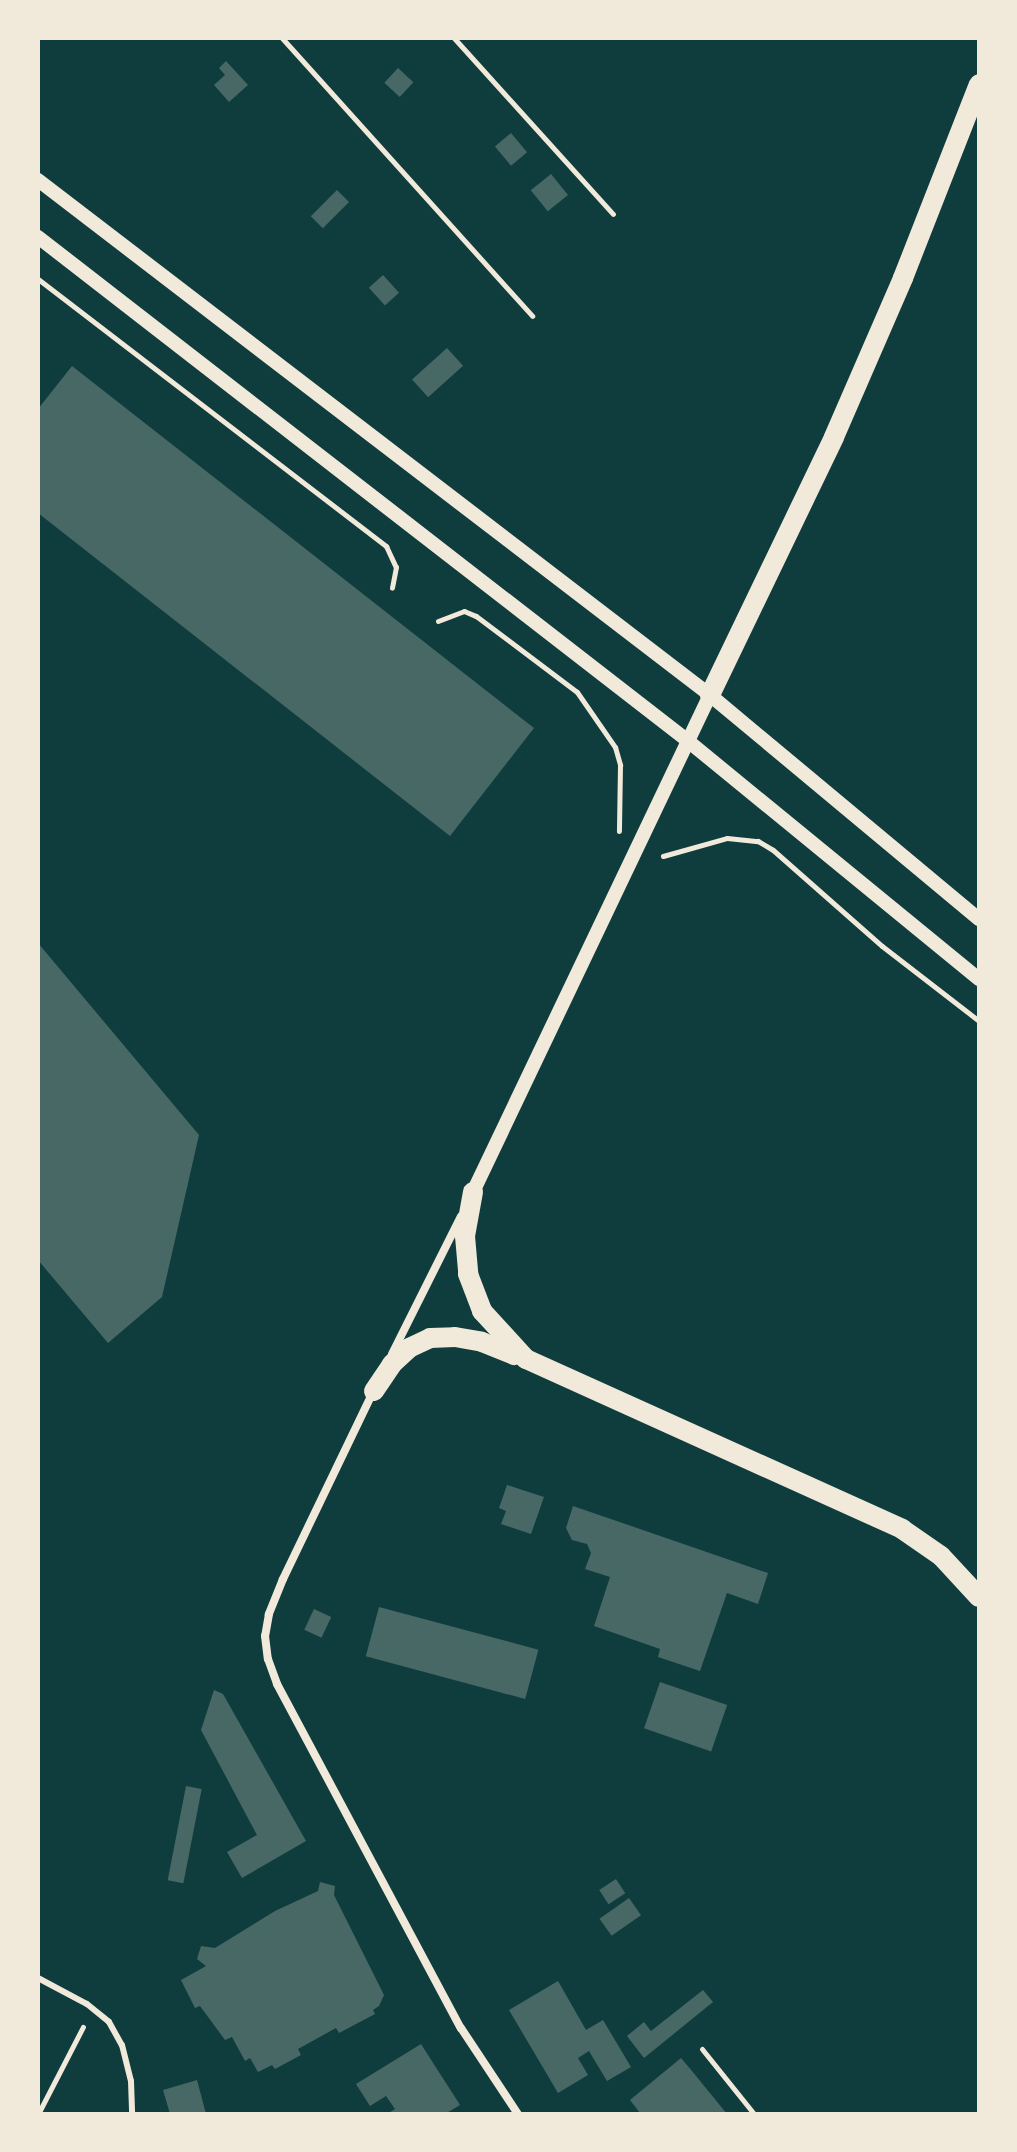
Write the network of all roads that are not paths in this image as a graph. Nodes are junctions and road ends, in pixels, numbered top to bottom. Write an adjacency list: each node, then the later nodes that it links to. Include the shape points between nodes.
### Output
1 (979, 84): 4 (main road, via 834,437)
2 (38, 180): 4 (street)
3 (38, 237): 5 (street)
4 (710, 695): 5 (street); 6 (street)
5 (688, 741): 7 (street); 8 (street)
6 (979, 919)
7 (979, 979)
8 (473, 1192): 9 (main road, via 465,1236 468,1274 482,1311); 10 (street)
9 (526, 1359): 10 (main road, via 482,1342 430,1338 392,1364); 11 (main road, via 874,1514 941,1556)
10 (374, 1391): 14 (street, via 278,1591 265,1636 268,1659 461,2028)
11 (979, 1597)
12 (38, 1978): 13 (lane, via 109,2022 122,2045)
13 (132, 2114)
14 (518, 2114)

